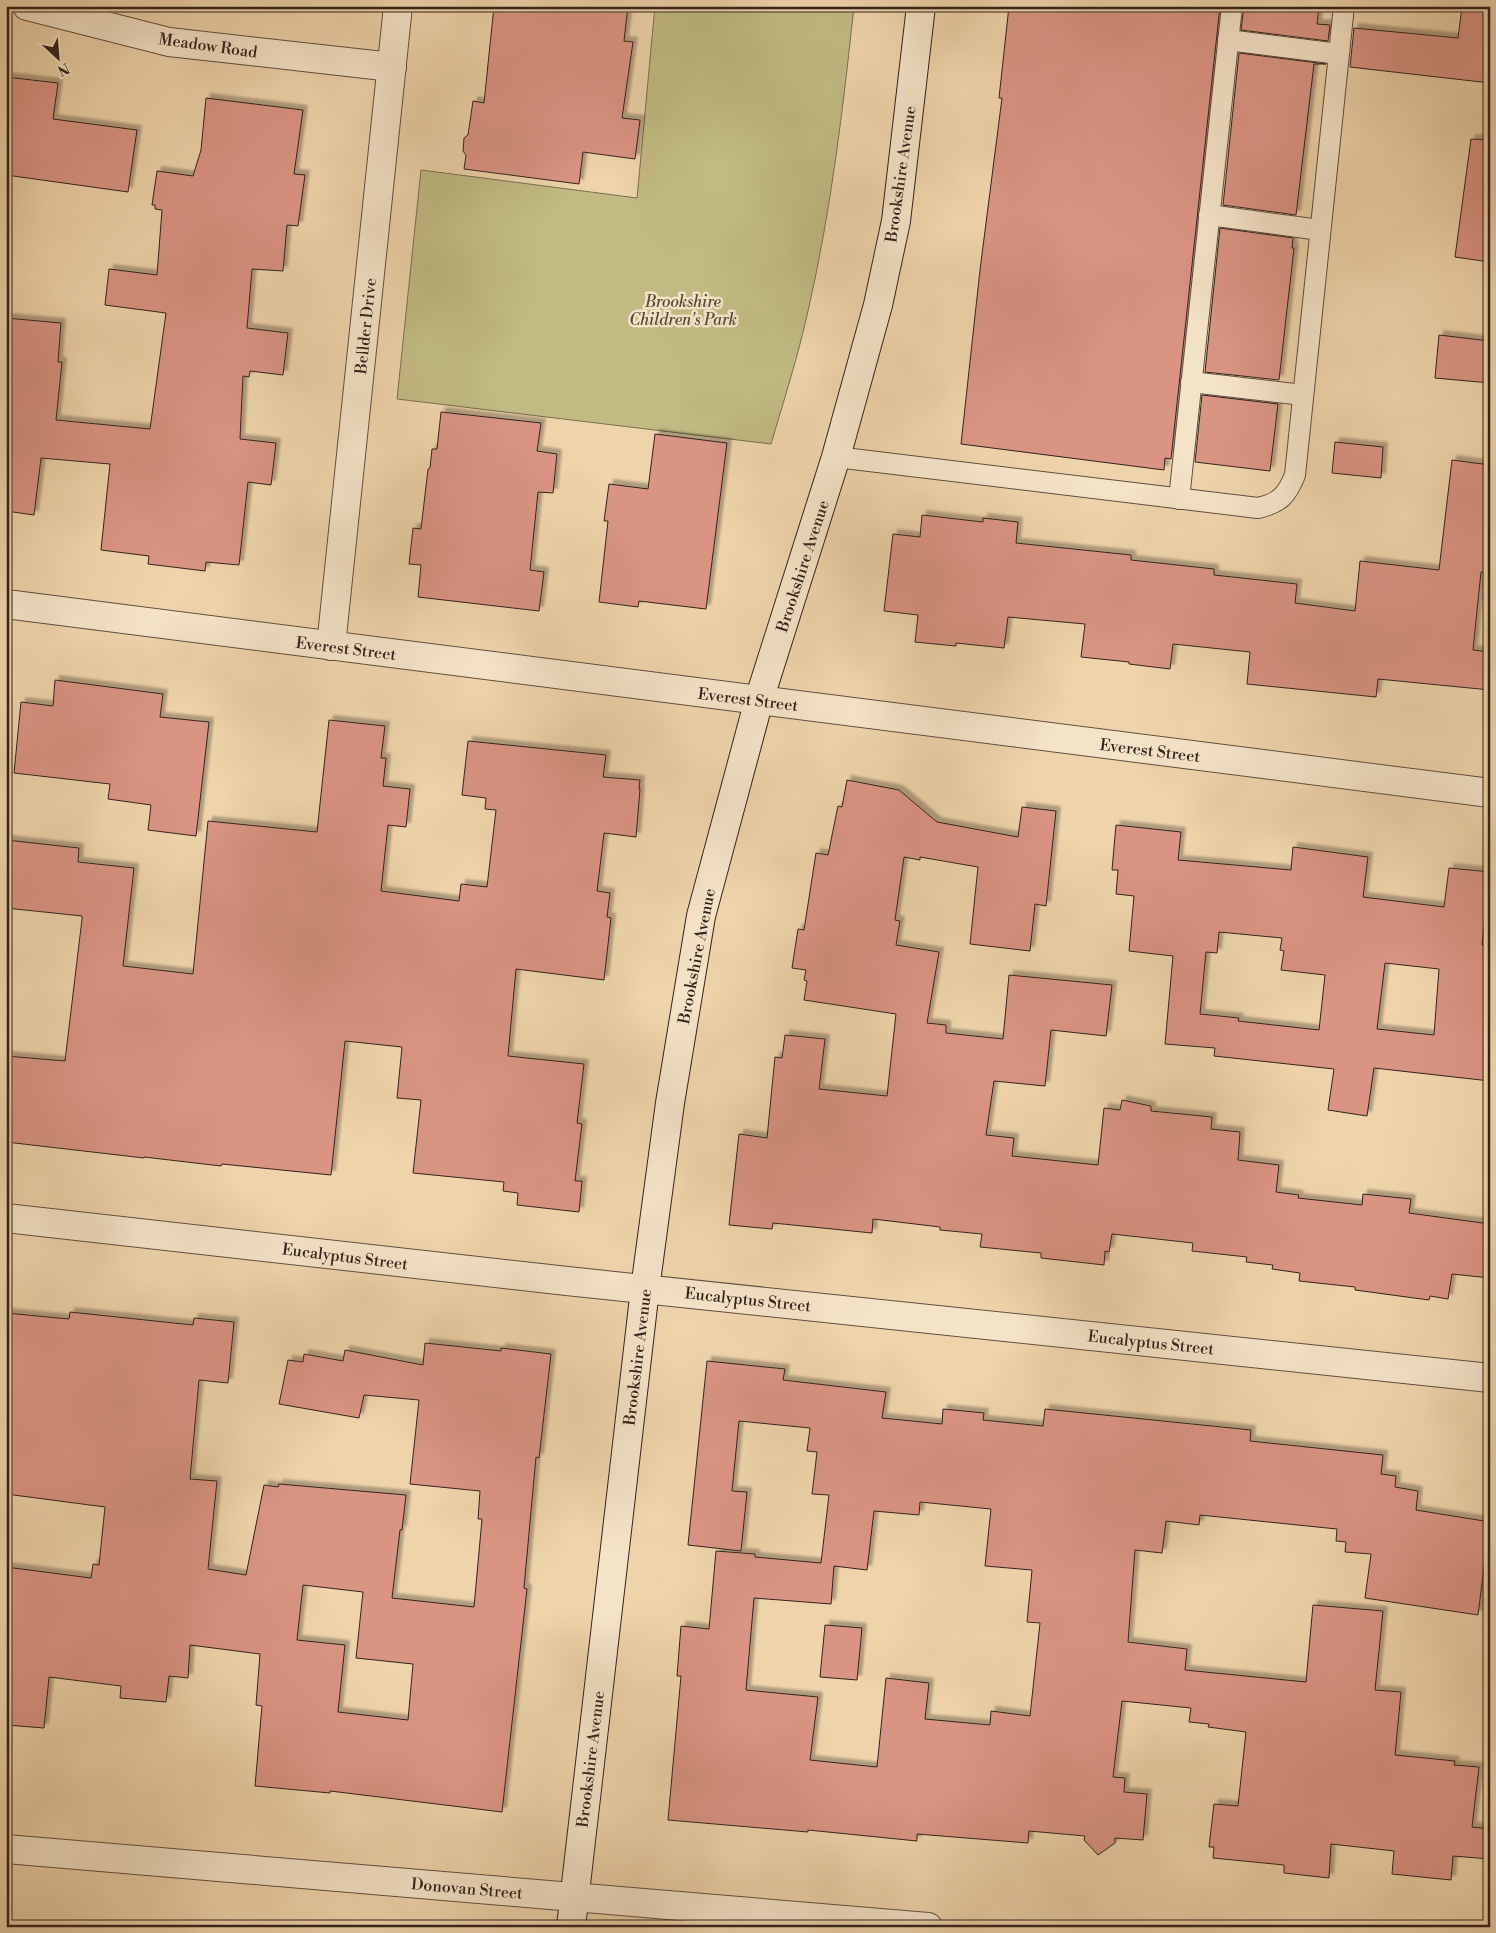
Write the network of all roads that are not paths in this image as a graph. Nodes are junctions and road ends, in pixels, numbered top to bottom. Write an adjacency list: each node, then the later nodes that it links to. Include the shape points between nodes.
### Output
1 (27, 6): 8 (street, Meadow Road, via 169,42)
2 (398, 6): 8 (street, Bellder Drive)
3 (921, 6): 13 (street, Brookshire Avenue, via 896,220 875,314)
4 (1232, 6): 6 (lane)
5 (1344, 6): 7 (lane)
6 (1228, 40): 7 (lane); 9 (lane)
7 (1339, 54): 10 (lane)
8 (392, 67): 16 (street, Bellder Drive)
9 (1209, 215): 10 (lane); 11 (lane)
10 (1320, 230): 12 (lane)
11 (1191, 382): 12 (lane); 14 (lane)
12 (1303, 395): 14 (lane, via 1295,475 1288,492 1278,501 1258,508)
13 (836, 457): 14 (lane); 17 (street, Brookshire Avenue)
14 (1179, 499)
15 (6, 604): 16 (street, Everest Street)
16 (331, 646): 17 (street, Everest Street)
17 (759, 700): 18 (street, Everest Street); 20 (street, Brookshire Avenue, via 701,916)
18 (1490, 793)
19 (6, 1218): 20 (street, Eucalyptus Street)
20 (644, 1289): 21 (street, Eucalyptus Street); 23 (street, Brookshire Avenue)
21 (1490, 1378)
22 (6, 1848): 23 (street, Donovan Street)
23 (574, 1898): 24 (street, Brookshire Avenue); 25 (street, Donovan Street)
24 (571, 1927)
25 (928, 1927)

